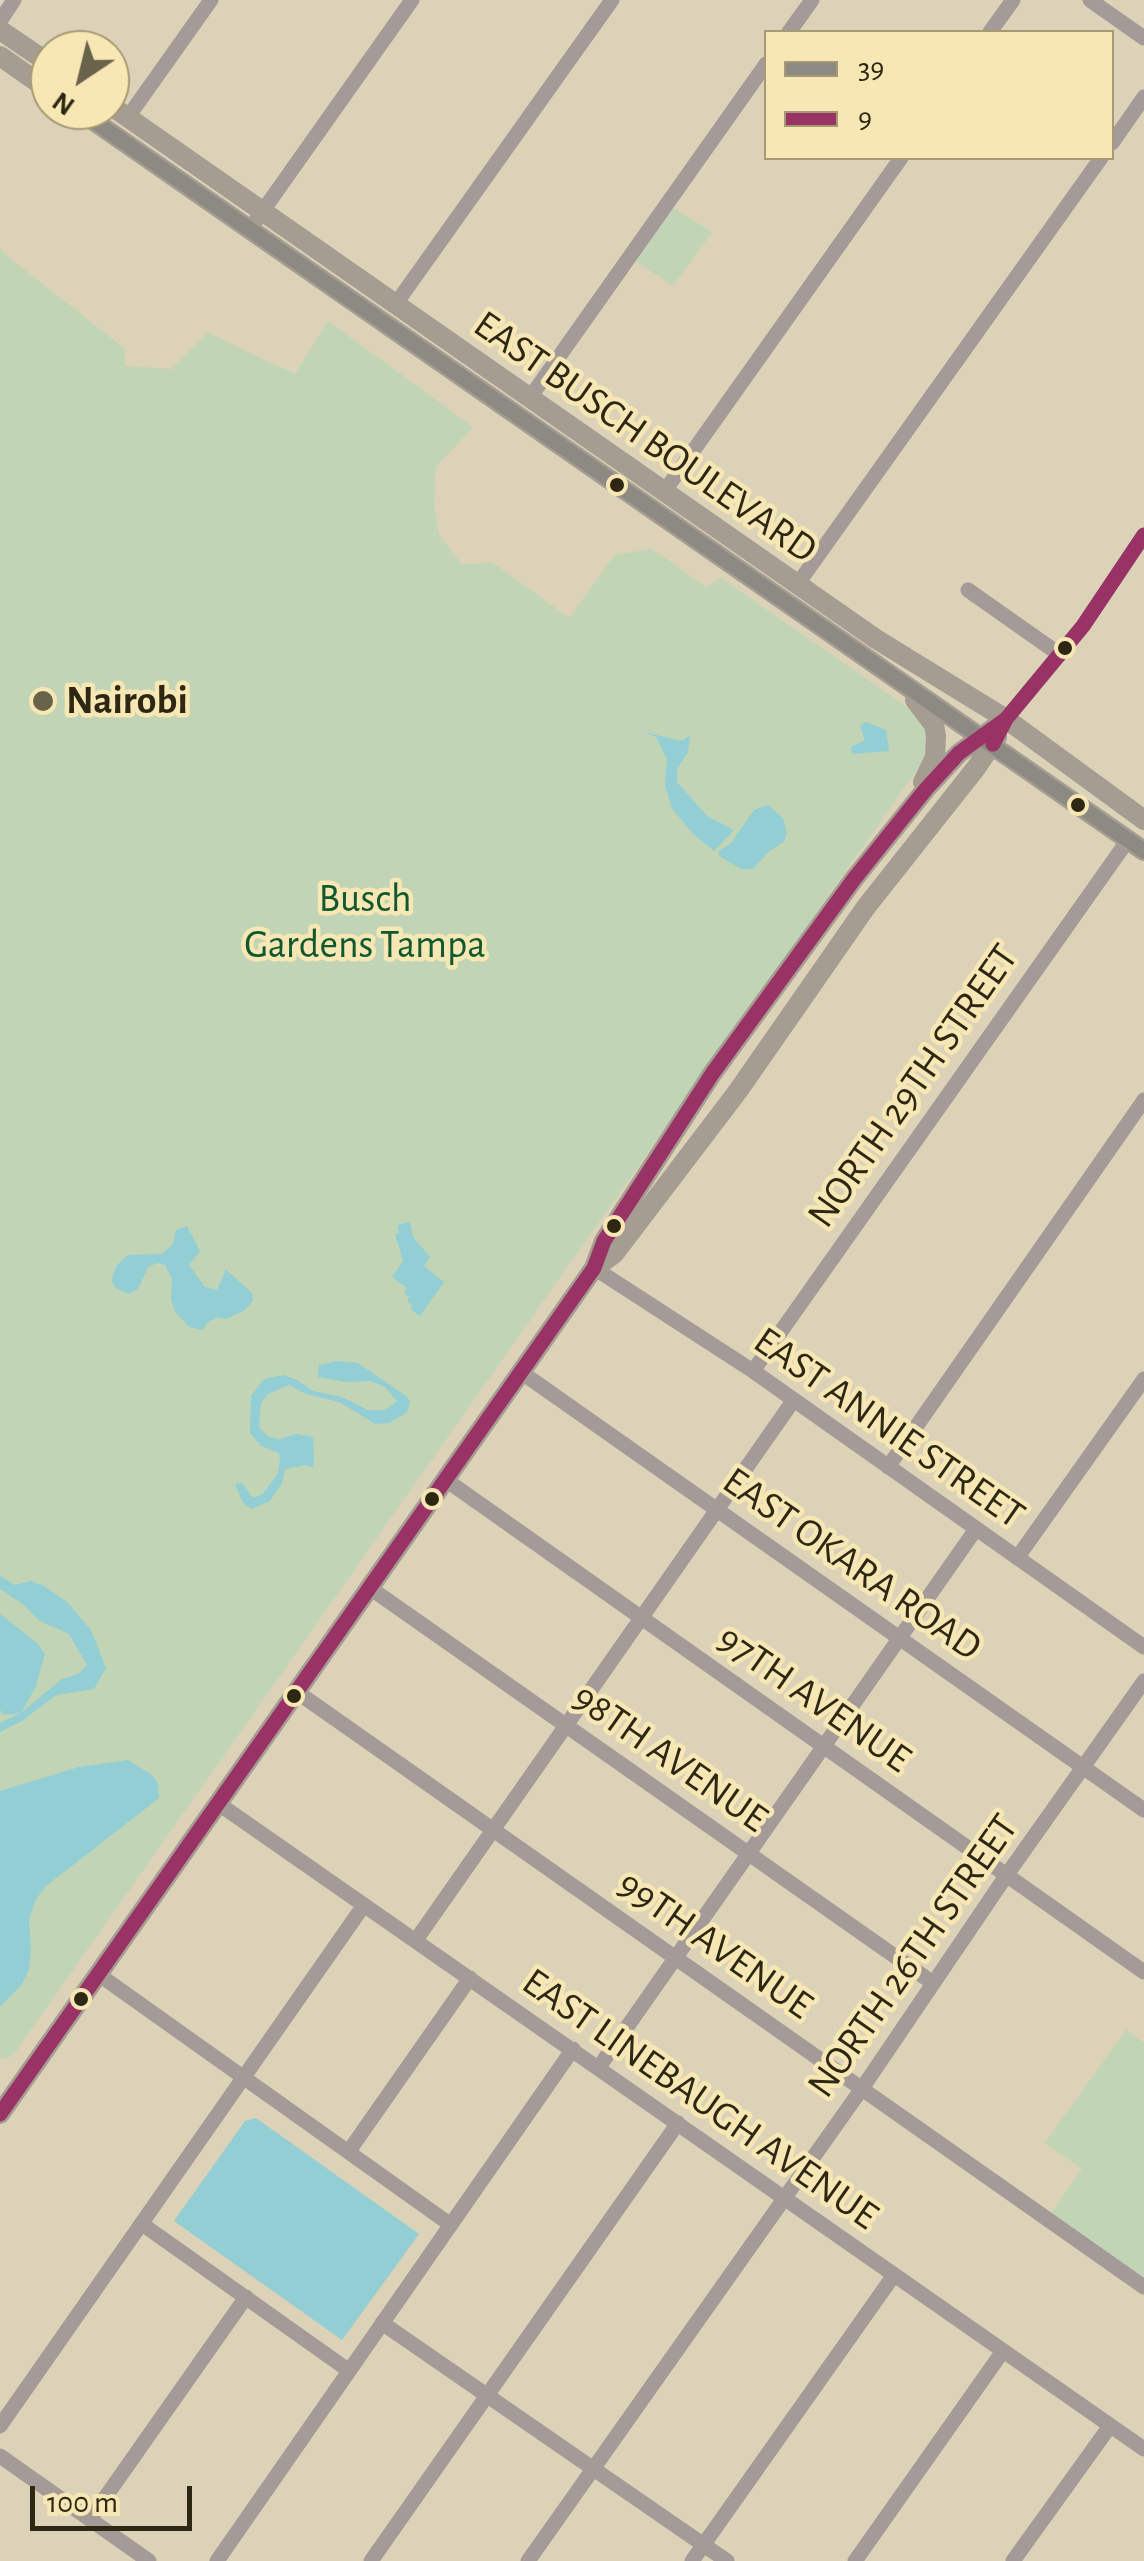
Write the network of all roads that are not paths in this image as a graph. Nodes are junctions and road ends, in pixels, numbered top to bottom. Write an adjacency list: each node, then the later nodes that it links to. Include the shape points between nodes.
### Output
1 (14, 0): 8 (street)
2 (211, 0): 19 (street)
3 (412, 0): 25 (street)
4 (612, 0): 26 (street)
5 (812, 0): 10 (street)
6 (1013, 0): 11 (street)
7 (1090, 0): 12 (street)
8 (0, 21)
9 (0, 30): 13 (main road)
10 (790, 30)
11 (991, 30)
12 (1144, 38)
13 (30, 50)
14 (4, 59): 15 (main road); 17 (main road)
15 (30, 61)
16 (764, 67): 28 (street)
17 (30, 77)
18 (1144, 97): 22 (street)
19 (130, 114)
20 (130, 119): 25 (main road, EAST BUSCH BOULEVARD)
21 (110, 130): 25 (main road, EAST BUSCH BOULEVARD)
22 (1114, 140)
23 (900, 160): 29 (street)
24 (1100, 160): 32 (street)
25 (256, 221): 26 (main road, EAST BUSCH BOULEVARD); 27 (main road, EAST BUSCH BOULEVARD)
26 (395, 306): 28 (main road, EAST BUSCH BOULEVARD)
27 (424, 352): 28 (main road, via 489,388); 30 (main road, EAST BUSCH BOULEVARD)
28 (529, 399): 29 (main road, EAST BUSCH BOULEVARD)
29 (664, 492): 32 (main road, EAST BUSCH BOULEVARD)
30 (686, 534): 32 (main road, via 778,588); 35 (main road, EAST BUSCH BOULEVARD)
31 (1144, 535): 34 (street)
32 (796, 584): 36 (main road, EAST BUSCH BOULEVARD)
33 (968, 590): 34 (street)
34 (1058, 654): 36 (street)
35 (905, 687): 37 (main road, EAST BUSCH BOULEVARD); 38 (main road, via 936,736 935,757)
36 (1006, 719): 37 (main road); 39 (main road, EAST BUSCH BOULEVARD)
37 (986, 742): 38 (main road, via 959,753); 40 (main road, EAST BUSCH BOULEVARD); 42 (main road, via 704,1136 614,1254)
38 (902, 818): 42 (main road, via 712,1074 604,1241)
39 (1144, 820)
40 (1136, 846): 43 (street, NORTH 29TH STREET)
41 (1144, 1100): 47 (street)
42 (594, 1268): 43 (street, EAST ANNIE STREET); 44 (main road)
43 (752, 1371): 46 (street, EAST ANNIE STREET)
44 (521, 1372): 48 (main road); 49 (street, EAST OKARA ROAD)
45 (1144, 1379): 51 (street)
46 (794, 1401): 47 (street, EAST ANNIE STREET); 49 (street)
47 (888, 1468): 50 (street, EAST ANNIE STREET)
48 (446, 1480): 52 (main road); 53 (street, 97TH AVENUE)
49 (717, 1508): 53 (street); 54 (street, EAST OKARA ROAD)
50 (976, 1529): 51 (street, EAST ANNIE STREET); 54 (street)
51 (1017, 1558): 55 (street, EAST ANNIE STREET)
52 (370, 1588): 57 (main road); 58 (street, 98TH AVENUE)
53 (642, 1618): 58 (street); 59 (street, 97TH AVENUE)
54 (900, 1638): 59 (street); 60 (street, EAST OKARA ROAD)
55 (1144, 1646)
56 (1144, 1681): 60 (street, NORTH 26TH STREET)
57 (296, 1692): 61 (main road); 63 (street, 99TH AVENUE)
58 (567, 1725): 63 (street); 64 (street, 98TH AVENUE)
59 (824, 1745): 64 (street); 65 (street, 97TH AVENUE)
60 (1083, 1768): 62 (street, EAST OKARA ROAD); 65 (street, NORTH 26TH STREET)
61 (218, 1804): 66 (street, EAST LINEBAUGH AVENUE); 70 (main road)
62 (1144, 1810)
63 (493, 1830): 67 (street); 68 (street, 99TH AVENUE)
64 (749, 1854): 68 (street); 72 (street, 98TH AVENUE)
65 (1006, 1876): 69 (street, 97TH AVENUE); 72 (street, NORTH 26TH STREET)
66 (364, 1904): 67 (street, EAST LINEBAUGH AVENUE); 75 (street)
67 (416, 1940): 71 (street, EAST LINEBAUGH AVENUE)
68 (676, 1958): 74 (street); 76 (street, 99TH AVENUE)
69 (1144, 1972)
70 (98, 1974): 75 (street); 77 (main road)
71 (470, 1978): 73 (street, EAST LINEBAUGH AVENUE); 79 (street)
72 (933, 1983): 76 (street, NORTH 26TH STREET)
73 (573, 2049): 74 (street, EAST LINEBAUGH AVENUE); 82 (street)
74 (599, 2068): 78 (street, EAST LINEBAUGH AVENUE)
75 (244, 2078): 79 (street); 81 (street)
76 (863, 2087): 80 (street, NORTH 26TH STREET); 84 (street, 99TH AVENUE)
77 (0, 2114)
78 (678, 2123): 80 (street, EAST LINEBAUGH AVENUE); 89 (street)
79 (349, 2151): 82 (street)
80 (784, 2198): 83 (street, EAST LINEBAUGH AVENUE); 94 (street, NORTH 26TH STREET)
81 (142, 2224): 85 (street); 90 (street)
82 (450, 2225): 86 (street)
83 (894, 2275): 87 (street, EAST LINEBAUGH AVENUE); 96 (street)
84 (1144, 2287)
85 (246, 2297): 88 (street); 95 (street)
86 (382, 2322): 88 (street); 89 (street)
87 (1003, 2351): 91 (street, EAST LINEBAUGH AVENUE); 103 (street)
88 (348, 2370): 98 (street)
89 (488, 2394): 94 (street); 99 (street)
90 (0, 2426)
91 (1110, 2426): 92 (street, EAST LINEBAUGH AVENUE); 104 (street)
92 (1144, 2450)
93 (0, 2456): 95 (street)
94 (594, 2468): 96 (street); 100 (street, NORTH 26TH STREET)
95 (90, 2519): 97 (street)
96 (704, 2544): 101 (street); 102 (street)
97 (149, 2561)
98 (217, 2561)
99 (371, 2561)
100 (528, 2561)
101 (692, 2561)
102 (727, 2561)
103 (855, 2561)
104 (1014, 2561)

